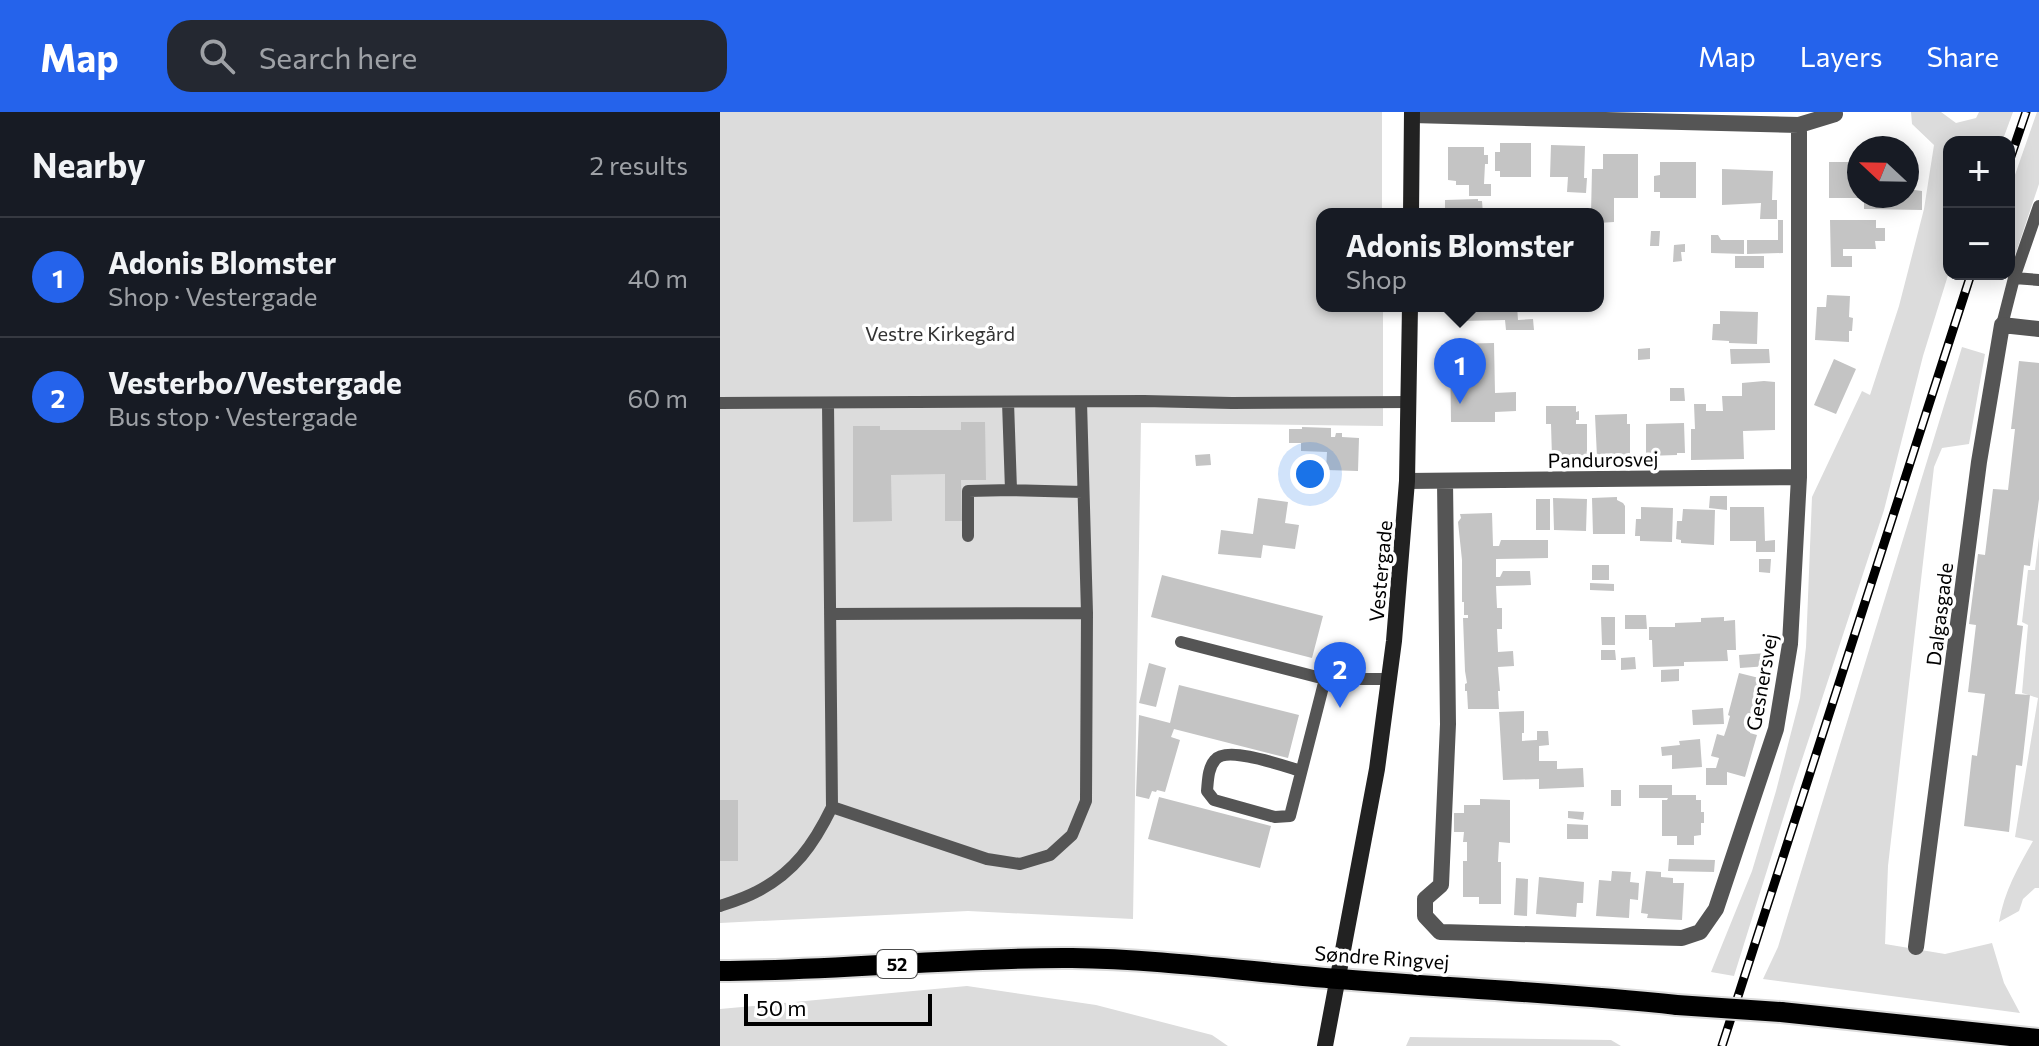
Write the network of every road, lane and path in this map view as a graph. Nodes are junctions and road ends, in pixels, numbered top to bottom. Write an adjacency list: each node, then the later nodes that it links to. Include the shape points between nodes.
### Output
1 (1412, 114): 3 (street); 5 (street)
2 (1835, 114): 3 (street)
3 (1799, 125): 18 (street, Gesnersvej)
4 (2039, 206): 6 (lane)
5 (1411, 208)
6 (2015, 275)
7 (2015, 278): 9 (lane)
8 (2013, 280): 11 (lane)
9 (2039, 280)
10 (1410, 312): 15 (street, Vestergade)
11 (2002, 325): 12 (street); 32 (street, Dalgasgade)
12 (2039, 329)
13 (1008, 402): 14 (lane); 17 (lane); 21 (lane)
14 (1081, 402): 15 (lane); 22 (lane)
15 (1409, 402): 19 (street, Vestergade)
16 (720, 403): 17 (lane)
17 (828, 403): 25 (lane)
18 (1799, 477): 20 (street, Pandurosvej); 20 (street, Gesnersvej, via 1790,644 1776,729 1716,909 1700,932 1682,938 1440,932 1425,916 1425,899 1441,885 1448,724)
19 (1407, 481): 20 (street, Pandurosvej); 28 (street, Vestergade)
20 (1445, 481)
21 (1011, 490): 22 (lane); 23 (lane, via 968,491)
22 (1083, 492): 24 (lane)
23 (968, 536)
24 (1087, 613): 25 (lane); 30 (lane, via 1086,801 1072,835 1050,855 1020,864 987,859)
25 (830, 614): 30 (lane)
26 (1181, 642): 27 (lane)
27 (1325, 679): 28 (lane); 29 (lane)
28 (1389, 679): 34 (street, Vestergade)
29 (1301, 771): 29 (lane, via 1290,816 1275,817 1214,800 1207,791 1209,772 1220,755 1234,753)
30 (832, 807): 31 (lane, via 795,865 757,892)
31 (720, 906)
32 (1916, 947)
33 (720, 971): 34 (main road, Søndre Ringvej / 52, via 1074,958)
34 (1339, 979): 35 (main road, Søndre Ringvej / 52, bridge, via 1781,1012); 36 (street, Vestergade)
35 (2039, 1039)
36 (1325, 1046)

